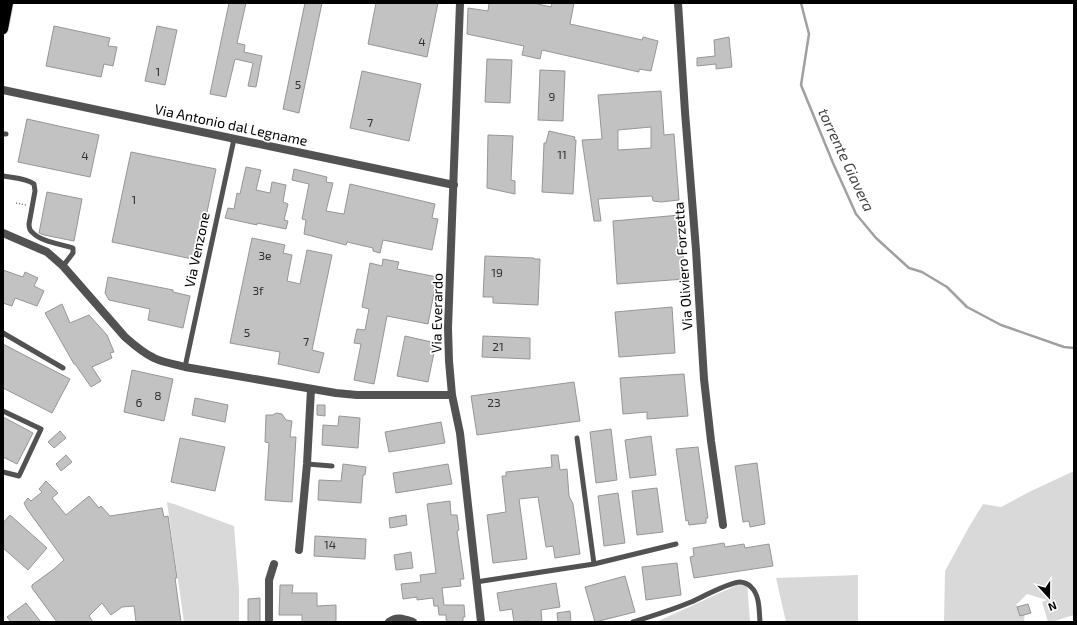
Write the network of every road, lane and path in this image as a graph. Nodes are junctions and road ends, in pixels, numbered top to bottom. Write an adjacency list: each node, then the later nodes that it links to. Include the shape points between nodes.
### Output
1 (8, 3): 4 (main road)
2 (460, 3): 8 (street, Via Everardo)
3 (678, 3): 21 (street, Via Oliviero Forzetta, via 704,379)
4 (3, 29)
5 (3, 90): 6 (street, Via Antonio dal Legname)
6 (234, 139): 8 (street, Via Antonio dal Legname); 12 (lane, Via Venzone)
7 (3, 176): 10 (lane, via 34,184 35,191 28,224 33,233 42,239 74,248)
8 (454, 185): 15 (street, Via Everardo, via 448,328)
9 (3, 233): 10 (street, via 42,249)
10 (63, 266): 12 (street, via 125,337 154,358)
11 (3, 333): 13 (lane)
12 (186, 367): 14 (street)
13 (63, 368)
14 (311, 389): 15 (street, via 357,395); 18 (street)
15 (452, 394): 26 (street, Via Everardo, via 460,433)
16 (3, 412): 20 (lane, via 41,429 19,476)
17 (577, 438): 25 (lane)
18 (306, 464): 19 (lane); 23 (street)
19 (332, 466)
20 (3, 472)
21 (724, 525)
22 (676, 544): 25 (lane)
23 (299, 550)
24 (274, 564): 27 (street, via 269,580)
25 (594, 564): 26 (lane)
26 (476, 582): 30 (street, Via Everardo)
27 (269, 622)
28 (389, 622): 29 (street, via 403,619)
29 (413, 622)
30 (481, 622)
31 (633, 622): 32 (lane, via 740,582 746,583 755,592)
32 (760, 622)

